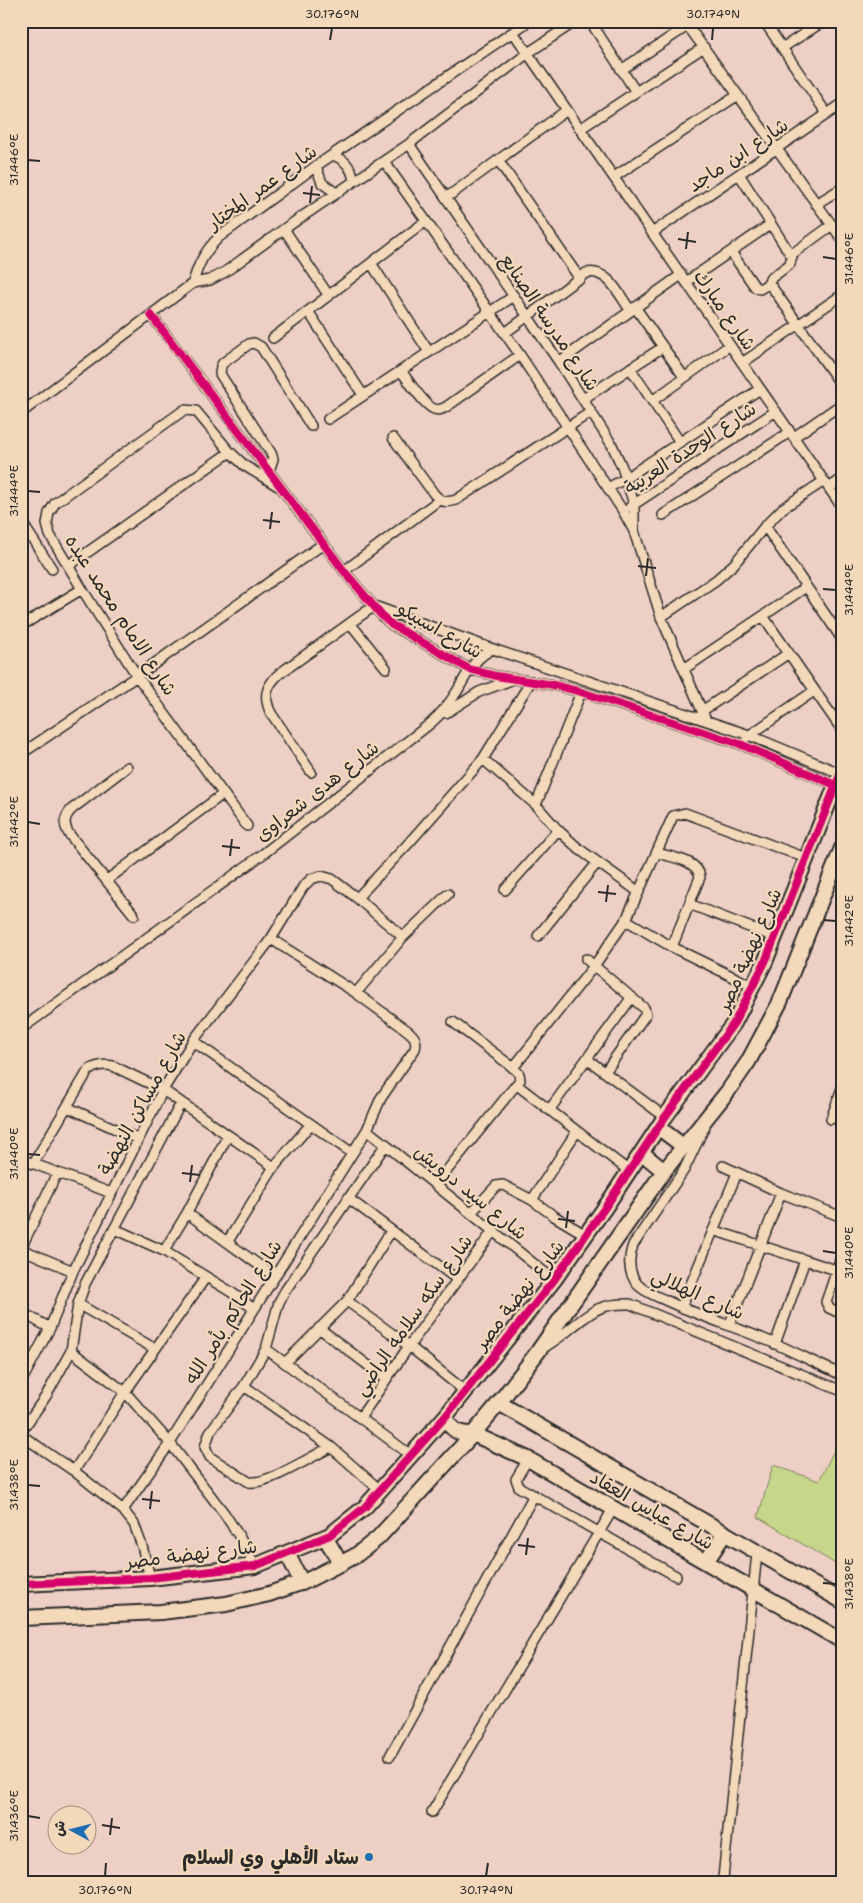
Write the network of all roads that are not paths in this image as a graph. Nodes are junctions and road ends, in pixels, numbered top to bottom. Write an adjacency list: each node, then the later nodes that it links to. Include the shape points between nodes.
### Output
1 (529, 21): 7 (street, شارع عمر المختار)
2 (576, 21): 10 (street)
3 (590, 21): 11 (street)
4 (764, 21): 9 (street)
5 (824, 21): 9 (street)
6 (691, 23): 8 (street); 11 (street)
7 (513, 32): 10 (street, شارع مبارك); 20 (street, شارع عمر المختار)
8 (704, 47): 12 (street); 13 (street)
9 (782, 48): 16 (street)
10 (528, 53): 15 (street, شارع مبارك); 18 (street)
11 (621, 70): 12 (street)
12 (636, 92): 17 (street)
13 (738, 95): 19 (street); 25 (street)
14 (842, 104): 16 (street, شارع ابن ماجد)
15 (567, 110): 17 (street, شارع مبارك); 21 (street)
16 (827, 114): 19 (street, شارع ابن ماجد)
17 (580, 128): 25 (street, شارع مبارك)
18 (409, 144): 22 (street); 29 (street, شارع مدرسة الصنايع)
19 (777, 149): 24 (street, شارع ابن ماجد); 30 (street)
20 (333, 155): 23 (street, شارع عمر المختار); 26 (street, via 348,165)
21 (498, 160): 29 (street); 40 (street)
22 (384, 161): 26 (street); 31 (street, شارع مدرسة الصنايع)
23 (316, 166): 28 (street, via 322,183); 42 (street, شارع عمر المختار, via 219,237 198,265)
24 (739, 174): 32 (street); 35 (street, شارع ابن ماجد)
25 (614, 177): 35 (street, شارع مبارك)
26 (354, 181): 28 (street)
27 (842, 188): 30 (street)
28 (336, 193): 34 (street)
29 (446, 198): 46 (street, شارع مدرسة الصنايع)
30 (816, 204): 33 (street)
31 (426, 221): 39 (street); 49 (street, شارع مدرسة الصنايع)
32 (771, 224): 37 (street); 38 (street)
33 (832, 225): 36 (street); 38 (street)
34 (284, 229): 42 (street, via 226,272); 45 (street)
35 (652, 233): 41 (street, شارع مبارك)
36 (842, 239)
37 (731, 252): 41 (street); 43 (street, via 755,287 760,289)
38 (792, 257): 43 (street, via 790,264)
39 (371, 263): 45 (street); 57 (street)
40 (580, 278): 47 (street, via 586,273 601,273); 51 (street)
41 (684, 278): 47 (street); 55 (street, شارع مبارك)
42 (194, 283): 50 (street)
43 (768, 283): 52 (street)
44 (842, 295): 52 (street)
45 (329, 296): 48 (street)
46 (514, 296): 49 (street); 51 (street, شارع مدرسة الصنايع)
47 (633, 309): 56 (street); 59 (street)
48 (308, 311): 54 (street); 66 (street)
49 (490, 312): 53 (street, شارع مدرسة الصنايع); 57 (street)
50 (151, 315): 72 (street); 80 (street, شارع اسبيكو)
51 (527, 316): 53 (street); 59 (street, شارع مدرسة الصنايع)
52 (798, 325): 60 (street); 64 (street)
53 (505, 333): 58 (street, شارع مدرسة الصنايع)
54 (274, 338)
55 (730, 345): 60 (street, شارع مبارك); 63 (street)
56 (663, 347): 61 (street); 63 (street)
57 (429, 352): 62 (street)
58 (520, 355): 62 (street, via 439,410 427,403); 75 (street, شارع مدرسة الصنايع)
59 (559, 362): 67 (street, شارع مدرسة الصنايع)
60 (742, 363): 65 (street, شارع مبارك)
61 (630, 368): 67 (street); 68 (street)
62 (401, 370): 66 (street)
63 (684, 378): 68 (street)
64 (841, 382)
65 (760, 389): 70 (street, شارع مبارك); 78 (street, شارع الوحدة العربية)
66 (364, 396): 73 (street)
67 (583, 399): 71 (street, شارع مدرسة الصنايع)
68 (652, 400): 78 (street)
69 (842, 403): 76 (street)
70 (776, 411): 76 (street, شارع مبارك); 87 (street, شارع الوحدة العربية)
71 (591, 412): 75 (street); 81 (street, شارع مدرسة الصنايع, via 612,444)
72 (21, 413)
73 (328, 419)
74 (311, 426): 80 (street, via 258,345 249,344 223,363 220,374 271,452)
75 (568, 427): 85 (street, شارع مدرسة الصنايع); 86 (street, via 456,500)
76 (792, 434): 83 (street, شارع مبارك); 90 (street)
77 (394, 438): 86 (street)
78 (680, 442): 81 (street, شارع الوحدة العربية)
79 (230, 452): 84 (street, شارع الامام محمد عبده, via 245,466); 95 (street); 95 (street, شارع الامام محمد عبده, via 196,411 184,410 54,503 47,524)
80 (269, 471): 84 (street, شارع اسبيكو)
81 (626, 478): 85 (street, شارع الوحدة العربية); 87 (street, شارع مدرسة الصنايع)
82 (842, 480): 83 (street)
83 (827, 485): 88 (street, شارع مبارك); 92 (street, via 783,508)
84 (280, 486): 94 (street, شارع اسبيكو)
85 (608, 488): 89 (street, شارع مدرسة الصنايع)
86 (440, 500): 97 (street)
87 (634, 504): 89 (street, شارع الوحدة العربية); 93 (street, شارع مدرسة الصنايع)
88 (842, 507)
89 (623, 511): 93 (street, شارع مدرسة الصنايع)
90 (663, 515)
91 (21, 521): 96 (street)
92 (765, 526): 98 (street); 102 (street, via 734,564)
93 (634, 531): 102 (street, شارع مدرسة الصنايع)
94 (324, 544): 97 (street, شارع اسبيكو); 111 (street)
95 (68, 566): 99 (street, شارع الامام محمد عبده)
96 (52, 569)
97 (344, 572): 100 (street, شارع اسبيكو)
98 (806, 587): 101 (street); 105 (street)
99 (82, 589): 104 (street); 111 (street, شارع الامام محمد عبده)
100 (374, 606): 103 (street); 106 (street, شارع اسبيكو); 109 (street, شارع اسبيكو, via 398,628)
101 (763, 616): 107 (street); 110 (street)
102 (661, 617): 110 (street, شارع مدرسة الصنايع)
103 (350, 623): 108 (street); 124 (street, via 270,681 266,692 271,714)
104 (21, 626)
105 (842, 638)
106 (493, 649): 109 (street, شارع هدى شعراوى, via 480,656); 116 (street, شارع اسبيكو)
107 (788, 653): 115 (street); 116 (street)
108 (386, 668)
109 (469, 669): 112 (street, شارع اسبيكو); 117 (street, شارع هدى شعراوى, via 447,707)
110 (684, 669): 116 (street, شارع مدرسة الصنايع)
111 (137, 676): 121 (street); 126 (street, شارع الامام محمد عبده)
112 (516, 679): 113 (street, شارع اسبيكو); 117 (street, via 479,692)
113 (531, 681): 114 (street, شارع اسبيكو); 122 (street)
114 (581, 692): 120 (street, شارع اسبيكو); 127 (street)
115 (814, 692): 118 (street); 119 (street)
116 (704, 715): 119 (street, شارع اسبيكو)
117 (431, 723): 153 (street, شارع هدى شعراوى, via 263,854)
118 (842, 730)
119 (749, 735): 120 (street); 125 (street, شارع اسبيكو)
120 (740, 744): 125 (street, شارع اسبيكو)
121 (21, 754)
122 (483, 759): 127 (street); 138 (street)
123 (127, 767): 134 (street, via 72,809 65,820 69,834)
124 (311, 772)
125 (840, 778): 132 (street, شارع نهضة مصر)
126 (223, 794): 128 (street, شارع الامام محمد عبده); 134 (street)
127 (536, 805): 129 (street)
128 (247, 826)
129 (558, 830): 133 (street); 135 (street)
130 (842, 848): 164 (street, via 780,1002 748,1062)
131 (657, 853): 132 (street, via 671,819 685,813); 136 (street); 139 (street, via 688,863 699,871 700,877)
132 (806, 858): 143 (street, شارع نهضة مصر)
133 (597, 863): 136 (street); 142 (street)
134 (106, 880): 140 (street)
135 (505, 890)
136 (639, 892): 141 (street)
137 (448, 894): 144 (street)
138 (357, 898): 144 (street); 145 (street, شارع مساكن النهضة, via 332,880 321,876 311,879)
139 (689, 904): 143 (street); 146 (street)
140 (134, 915)
141 (626, 920): 146 (street); 148 (street)
142 (538, 936)
143 (775, 936): 149 (street, شارع نهضة مصر)
144 (403, 937): 150 (street)
145 (271, 939): 150 (street, شارع الحاكم بأمر الله); 154 (street, شارع مساكن النهضة)
146 (672, 947): 149 (street)
147 (586, 959): 148 (street)
148 (594, 966): 151 (street); 156 (street)
149 (754, 987): 166 (street, شارع نهضة مصر, via 734,1023)
150 (356, 993): 168 (street, شارع الحاكم بأمر الله, via 415,1036 416,1042 411,1055 381,1098)
151 (632, 997): 155 (street); 157 (street, via 644,1008 645,1018)
152 (453, 1022): 156 (street)
153 (21, 1029)
154 (193, 1041): 160 (street, شارع مساكن النهضة); 167 (street)
155 (587, 1059): 157 (street); 163 (street)
156 (513, 1068): 158 (street, via 519,1074)
157 (605, 1072): 166 (street)
158 (517, 1085): 163 (street); 184 (street)
159 (842, 1088): 165 (street)
160 (163, 1090): 161 (street); 162 (street, via 113,1066 100,1065 88,1071); 171 (street, شارع مساكن النهضة)
161 (181, 1103): 170 (street); 192 (street, شارع مساكن النهضة)
162 (67, 1106): 171 (street); 177 (street)
163 (550, 1109): 169 (street)
164 (710, 1113): 173 (street); 211 (street, شارع الهلالي, via 684,1170 633,1245 630,1256 631,1272 640,1286)
165 (831, 1119)
166 (661, 1122): 173 (street); 175 (street, شارع نهضة مصر)
167 (311, 1124): 174 (street); 179 (street)
168 (366, 1130): 172 (street, شارع سيد درويش); 174 (street, شارع الحاكم بأمر الله)
169 (577, 1131): 180 (street); 188 (street)
170 (227, 1136): 179 (street); 189 (street)
171 (138, 1139): 185 (street, شارع مساكن النهضة)
172 (386, 1144): 184 (street, شارع سيد درويش); 187 (street)
173 (683, 1146): 181 (street)
174 (352, 1153): 206 (street, شارع الحاكم بأمر الله)
175 (642, 1153): 180 (street, شارع نهضة مصر); 181 (street)
176 (21, 1159): 177 (street)
177 (33, 1164): 182 (street)
178 (723, 1166): 183 (street)
179 (274, 1167): 197 (street)
180 (629, 1171): 196 (street, شارع نهضة مصر)
181 (664, 1171): 223 (street)
182 (58, 1173): 185 (street); 199 (street)
183 (737, 1174): 186 (street); 193 (street)
184 (436, 1184): 190 (street, شارع سيد درويش)
185 (111, 1193): 204 (street, شارع مساكن النهضة)
186 (781, 1193): 191 (street); 198 (street)
187 (348, 1198): 194 (street); 221 (street, via 282,1296)
188 (532, 1200): 190 (street, via 507,1186 497,1185); 196 (street)
189 (187, 1213): 197 (street); 200 (street)
190 (472, 1213): 195 (street, شارع سيد درويش)
191 (842, 1216)
192 (115, 1228): 200 (street); 210 (street, شارع مساكن النهضة)
193 (713, 1230): 198 (street); 211 (street)
194 (391, 1231): 207 (street); 209 (street)
195 (493, 1231): 207 (street, شارع سكه سلامه الراضي); 208 (street, شارع سيد درويش)
196 (586, 1234): 208 (street, شارع نهضة مصر)
197 (228, 1242): 206 (street)
198 (760, 1246): 202 (street); 215 (street)
199 (21, 1248): 204 (street)
200 (164, 1251): 205 (street)
201 (842, 1255): 203 (street)
202 (805, 1260): 203 (street); 218 (street)
203 (836, 1270): 214 (street, via 826,1302 828,1308)
204 (73, 1271): 216 (street, شارع مساكن النهضة)
205 (206, 1276): 212 (street); 220 (street)
206 (274, 1276): 212 (street, شارع الحاكم بأمر الله)
207 (458, 1280): 219 (street, شارع سكه سلامه الراضي)
208 (554, 1280): 231 (street, شارع نهضة مصر)
209 (347, 1301): 217 (street); 219 (street)
210 (78, 1304): 220 (street); 222 (street, شارع مساكن النهضة)
211 (681, 1308): 215 (street, شارع الهلالي)
212 (254, 1309): 237 (street, شارع الحاكم بأمر الله)
213 (21, 1312): 216 (street)
214 (842, 1314)
215 (729, 1326): 218 (street, شارع الهلالي)
216 (50, 1328): 227 (street, شارع مساكن النهضة)
217 (318, 1328): 224 (street); 226 (street)
218 (775, 1344): 225 (street, شارع الهلالي)
219 (409, 1346): 226 (street, شارع سكه سلامه الراضي); 231 (street)
220 (156, 1348): 230 (street)
221 (266, 1349): 224 (street); 228 (street)
222 (71, 1351): 230 (street); 235 (street, شارع مساكن النهضة)
223 (537, 1353): 229 (street, شارع الهلالي, via 592,1311 617,1303 630,1304); 232 (street)
224 (285, 1363): 234 (street)
225 (842, 1376)
226 (386, 1379): 234 (street, شارع سكه سلامه الراضي)
227 (21, 1382)
228 (244, 1386): 238 (street); 238 (street, via 210,1432 206,1448 210,1456 255,1483)
229 (842, 1391)
230 (125, 1392): 237 (street); 241 (street)
231 (466, 1392): 233 (street, شارع نهضة مصر)
232 (498, 1403): 236 (street); 247 (street, شارع عباس العقاد)
233 (445, 1417): 236 (street, شارع عباس العقاد, via 455,1431); 239 (street, شارع نهضة مصر)
234 (360, 1418): 239 (street)
235 (21, 1434): 241 (street)
236 (473, 1434): 240 (street, شارع عباس العقاد); 252 (street, via 378,1538)
237 (170, 1443): 245 (street, شارع الحاكم بأمر الله); 253 (street, via 224,1512)
238 (331, 1447): 242 (street)
239 (412, 1456): 242 (street, شارع نهضة مصر)
240 (528, 1459): 243 (street, via 516,1480 520,1487); 244 (street, شارع عباس العقاد)
241 (74, 1470): 245 (street)
242 (381, 1491): 248 (street, شارع نهضة مصر, via 348,1522)
243 (534, 1495): 246 (street); 262 (street)
244 (614, 1509): 246 (street); 251 (street, شارع عباس العقاد)
245 (122, 1510): 255 (street, via 134,1524)
246 (599, 1532): 254 (street); 263 (street)
247 (725, 1533): 250 (street, شارع عباس العقاد); 251 (street)
248 (325, 1537): 249 (street, شارع نهضة مصر); 252 (street)
249 (287, 1553): 253 (street, شارع نهضة مصر); 256 (street)
250 (757, 1553): 258 (street); 259 (street, شارع عباس العقاد)
251 (706, 1562): 258 (street, شارع عباس العقاد)
252 (341, 1564): 256 (street)
253 (255, 1566): 255 (street, شارع نهضة مصر)
254 (676, 1576)
255 (150, 1578): 257 (street, شارع نهضة مصر)
256 (302, 1583): 260 (street, via 269,1594 196,1609)
257 (21, 1584)
258 (753, 1589): 261 (street, شارع عباس العقاد); 264 (street)
259 (842, 1601)
260 (21, 1618)
261 (842, 1641)
262 (390, 1756)
263 (432, 1812)
264 (723, 1878)

